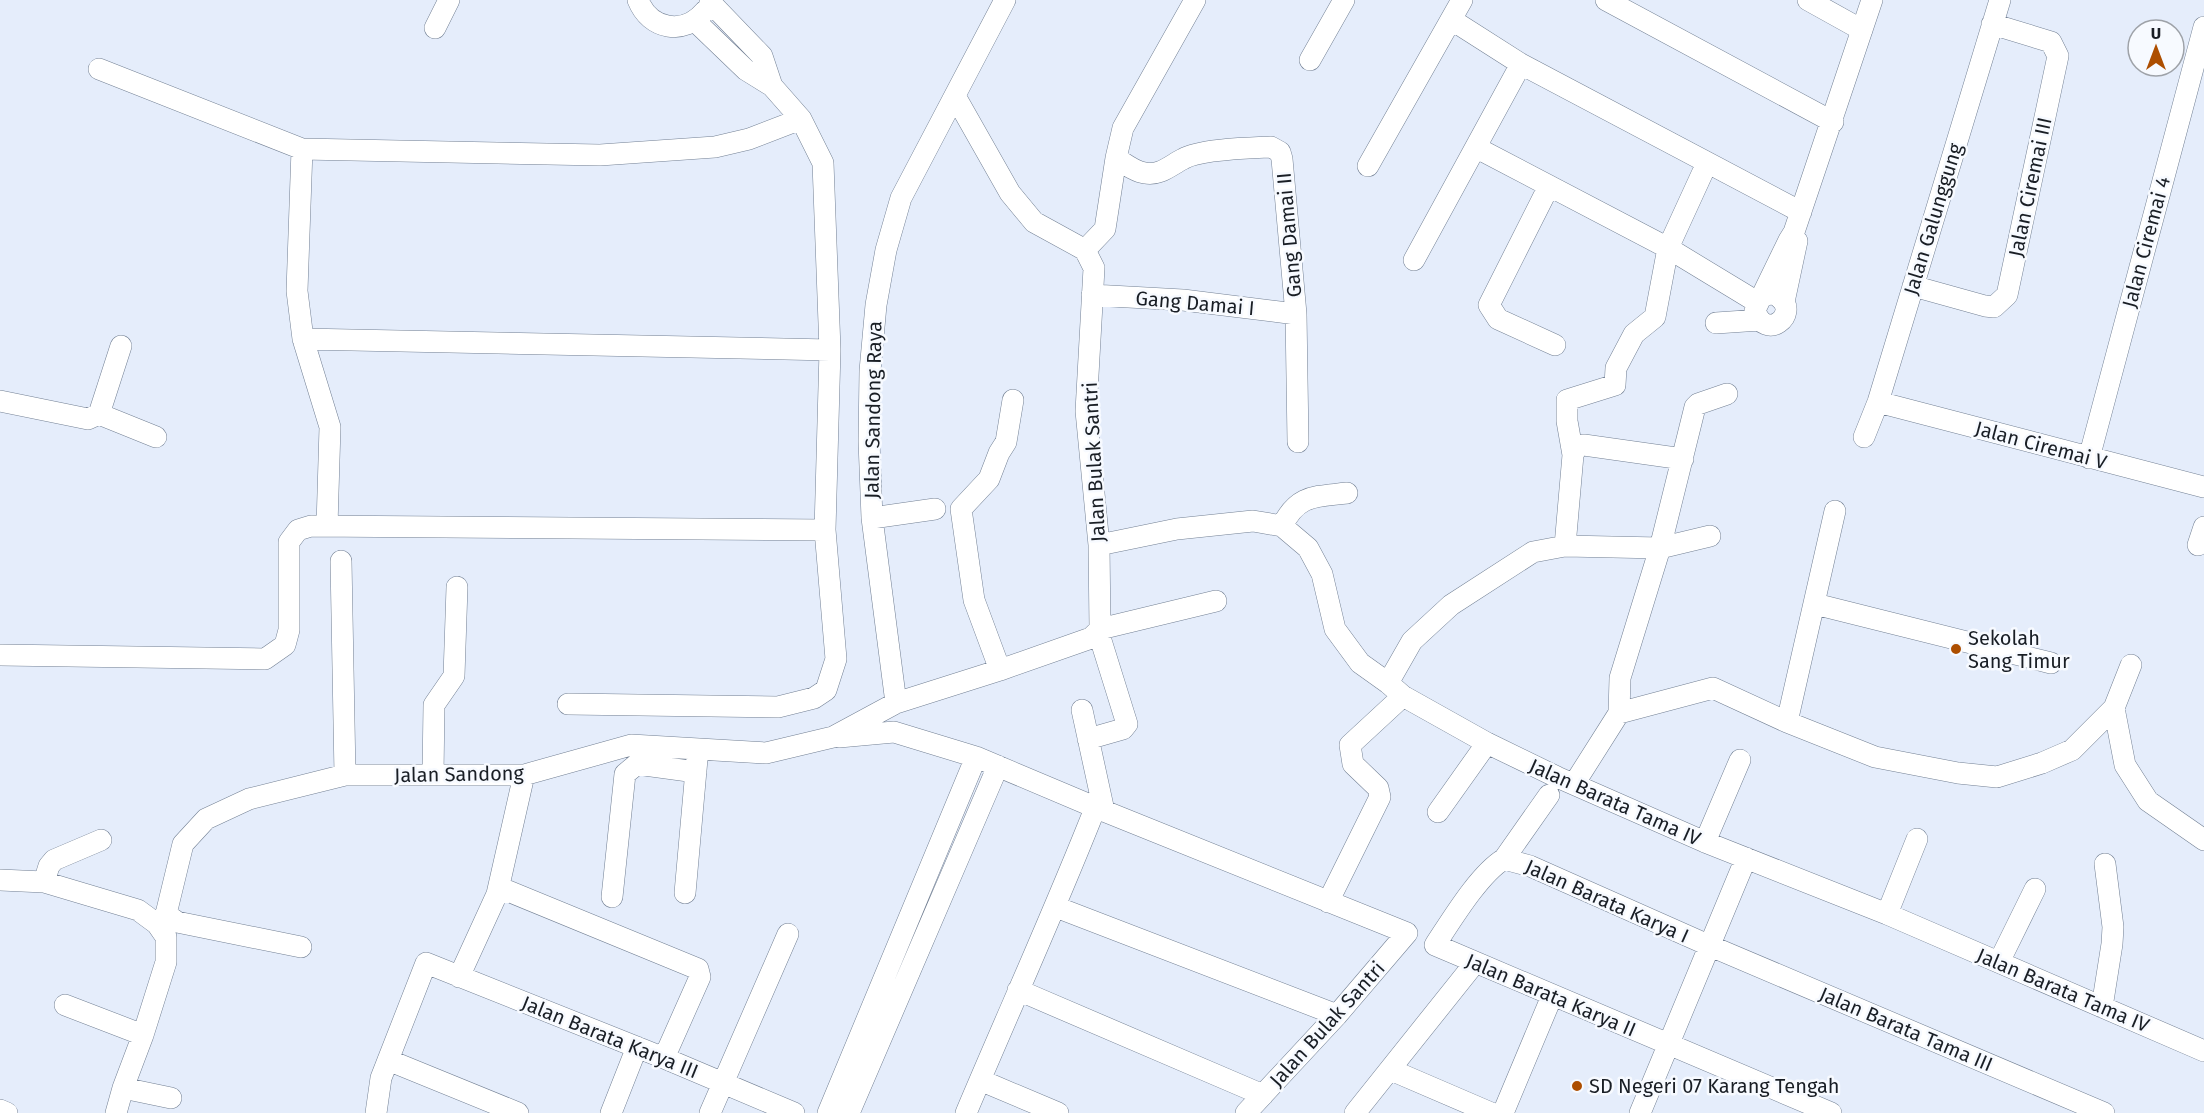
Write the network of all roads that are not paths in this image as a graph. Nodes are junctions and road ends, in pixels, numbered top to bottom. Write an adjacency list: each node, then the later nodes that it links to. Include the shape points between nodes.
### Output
1 (449, 0): 16 (street)
2 (638, 0): 13 (street, via 647,16 662,25 679,27)
3 (1005, 0): 22 (street, Jalan Sandong Raya)
4 (1195, 0): 27 (street, via 1123,128)
5 (1344, 0): 18 (street)
6 (1462, 0): 12 (street)
7 (1606, 0): 24 (street)
8 (1808, 0): 17 (street)
9 (1872, 0): 17 (street)
10 (2000, 0): 14 (street, Jalan Galunggung)
11 (710, 1): 13 (street); 21 (street, via 762,56)
12 (1452, 20): 19 (street); 29 (street)
13 (695, 21): 21 (street, via 746,70)
14 (1992, 24): 35 (street, Jalan Galunggung); 35 (street, Jalan Ciremai III, via 2051,42 2058,56 2007,295 1994,307)
15 (2204, 27): 53 (street, Jalan Ciremai 4)
16 (435, 28)
17 (1862, 30): 24 (street)
18 (1311, 60)
19 (1521, 64): 25 (street); 28 (street)
20 (99, 69): 26 (street)
21 (772, 86): 23 (street)
22 (955, 96): 33 (street, via 1011,193 1034,222); 59 (street, Jalan Sandong Raya, via 901,198 886,250 870,371)
23 (801, 119): 26 (street, via 715,147 622,154); 43 (street, via 823,163)
24 (1833, 122): 31 (street)
25 (1477, 148): 30 (street); 34 (street)
26 (302, 149): 40 (street, via 297,291)
27 (1116, 158): 33 (street, via 1105,229); 38 (street, Gang Damai II, via 1150,174 1200,154 1271,147 1280,152)
28 (1707, 163): 31 (street); 32 (street)
29 (1368, 166)
30 (1549, 186): 32 (street); 41 (street, via 1489,305 1498,319)
31 (1798, 222): 37 (street); 37 (street, via 1798,243 1784,302 1771,293)
32 (1668, 248): 37 (street); 52 (street, via 1655,317 1634,334 1616,368 1614,385 1567,400)
33 (1085, 249): 36 (street, Jalan Bulak Santri, via 1094,268)
34 (1414, 260)
35 (1913, 286): 47 (street, Jalan Galunggung)
36 (1092, 295): 38 (street, Gang Damai I, via 1184,300); 64 (street, Jalan Bulak Santri, via 1086,411)
37 (1760, 306): 39 (street)
38 (1296, 314): 51 (street)
39 (1716, 323)
40 (303, 339): 43 (street); 60 (street, via 330,427)
41 (1555, 345)
42 (122, 346): 48 (street)
43 (830, 351): 62 (street)
44 (1726, 394): 54 (street, via 1695,407)
45 (1013, 400): 75 (street, via 1006,442 989,479 961,509 974,600)
46 (0, 401): 48 (street, via 88,419)
47 (1878, 402): 50 (street, Jalan Galunggung); 53 (street, Jalan Ciremai V)
48 (99, 414): 49 (street)
49 (156, 437)
50 (1864, 437)
51 (1298, 442)
52 (1573, 455): 54 (street, via 1577,446 1584,445); 65 (street)
53 (2089, 458): 55 (street, Jalan Ciremai V)
54 (1683, 459): 66 (street)
55 (2204, 487)
56 (1347, 493): 61 (street, via 1308,498 1290,510)
57 (935, 509): 59 (street)
58 (1835, 512): 70 (street)
59 (872, 518): 77 (street, Jalan Sandong Raya)
60 (327, 526): 62 (street); 72 (street, via 298,530 289,542 290,630 285,645 265,659)
61 (1282, 526): 64 (street, via 1253,521 1176,529); 76 (street, Jalan Barata Tama IV, via 1308,548 1322,574 1335,629 1360,663)
62 (825, 530): 78 (street, via 836,659 826,690 814,698 778,706)
63 (1710, 536): 66 (street)
64 (1099, 545): 71 (street, Jalan Bulak Santri)
65 (1565, 546): 66 (street); 76 (street, via 1533,552 1450,605 1412,641)
66 (1660, 548): 81 (street, via 1620,678)
67 (341, 561): 91 (street)
68 (457, 587): 92 (street, via 454,676 434,705)
69 (1216, 601): 71 (street)
70 (1815, 604): 73 (street); 82 (street)
71 (1099, 630): 75 (street, via 1091,638); 84 (street, Jalan Bulak Santri, via 1126,724 1122,729)
72 (0, 655)
73 (2050, 663)
74 (2131, 665): 79 (street)
75 (1000, 670): 77 (street)
76 (1396, 689): 85 (street, Jalan Barata Tama IV); 111 (street, via 1350,746 1353,764 1378,788 1380,797)
77 (896, 703): 83 (street, Jalan Sandong)
78 (568, 704)
79 (2114, 708): 82 (street, via 2072,750 1997,777 1875,757); 100 (street, via 2125,765 2148,801)
80 (1082, 710): 84 (street)
81 (1619, 713): 82 (street, via 1713,688); 94 (street)
82 (1788, 722)
83 (834, 737): 86 (street, Jalan Sandong, via 766,753); 87 (street, via 894,732)
84 (1088, 739): 96 (street)
85 (1487, 743): 94 (street, Jalan Barata Tama IV); 97 (street)
86 (698, 750): 90 (street); 93 (street, Jalan Sandong, via 631,746)
87 (976, 757): 89 (street); 146 (street)
88 (1740, 760): 101 (street)
89 (998, 766): 96 (street); 147 (street)
90 (696, 772): 108 (street); 110 (street, via 637,764 625,774)
91 (345, 775): 92 (street, Jalan Sandong); 114 (street, Jalan Sandong, via 249,799 206,819 183,844)
92 (433, 775): 93 (street, Jalan Sandong)
93 (524, 775): 109 (street)
94 (1574, 784): 101 (street, Jalan Barata Tama IV)
95 (1549, 795): 103 (street)
96 (1100, 809): 111 (street); 112 (street)
97 (1438, 812)
98 (1917, 839): 113 (street)
99 (101, 840): 106 (street, via 54,860)
100 (2204, 840)
101 (1705, 842): 102 (street, Jalan Barata Tama IV)
102 (1746, 858): 113 (street, Jalan Barata Tama IV); 116 (street)
103 (1504, 860): 116 (street, Jalan Barata Karya I, via 1530,866); 119 (street, Jalan Barata Karya II, via 1494,865 1435,945)
104 (2105, 864): 124 (street, via 2113,927)
105 (0, 880): 106 (street)
106 (44, 882): 114 (street)
107 (2035, 890): 118 (street)
108 (685, 893)
109 (496, 894): 120 (street); 130 (street, via 508,891 698,969 700,977)
110 (612, 897)
111 (1328, 902): 125 (street, Jalan Bulak Santri, via 1407,933)
112 (1056, 907): 121 (street); 125 (street)
113 (1887, 914): 118 (street, Jalan Barata Tama IV)
114 (161, 919): 117 (street); 126 (street, via 166,962)
115 (788, 934): 134 (street)
116 (1708, 945): 127 (street); 156 (street, Jalan Barata Tama III)
117 (301, 947)
118 (1999, 962): 124 (street, Jalan Barata Tama IV)
119 (1474, 964): 122 (street, Jalan Barata Karya II); 132 (street)
120 (459, 977): 128 (street, Jalan Barata Karya III); 131 (street, Jalan Barata Karya III, via 426,963 423,966)
121 (1018, 990): 133 (street); 136 (street)
122 (1552, 996): 127 (street, Jalan Barata Karya II); 153 (street)
123 (65, 1005): 126 (street)
124 (2102, 1007): 129 (street, Jalan Barata Tama IV)
125 (1337, 1015): 136 (street, Jalan Bulak Santri)
126 (142, 1035): 135 (street)
127 (1668, 1043): 154 (street); 155 (street, Jalan Barata Karya II)
128 (637, 1047): 130 (street, Jalan Barata Karya III); 143 (street)
129 (2204, 1051)
130 (664, 1058): 134 (street, Jalan Barata Karya III)
131 (388, 1060): 141 (street); 142 (street)
132 (1391, 1070): 151 (street); 152 (street)
133 (980, 1080): 148 (street); 149 (street)
134 (723, 1083): 144 (street); 145 (street, Jalan Barata Karya III)
135 (123, 1088): 137 (street); 140 (street)
136 (1263, 1095): 150 (street, Jalan Bulak Santri)
137 (171, 1098)
138 (0, 1110): 139 (street)
139 (8, 1113)
140 (116, 1113)
141 (376, 1113)
142 (518, 1113)
143 (611, 1113)
144 (710, 1113)
145 (794, 1113)
146 (828, 1113)
147 (849, 1113)
148 (966, 1113)
149 (1058, 1113)
150 (1246, 1113)
151 (1355, 1113)
152 (1491, 1113)
153 (1503, 1113)
154 (1640, 1113)
155 (1831, 1113)
156 (2104, 1113)

